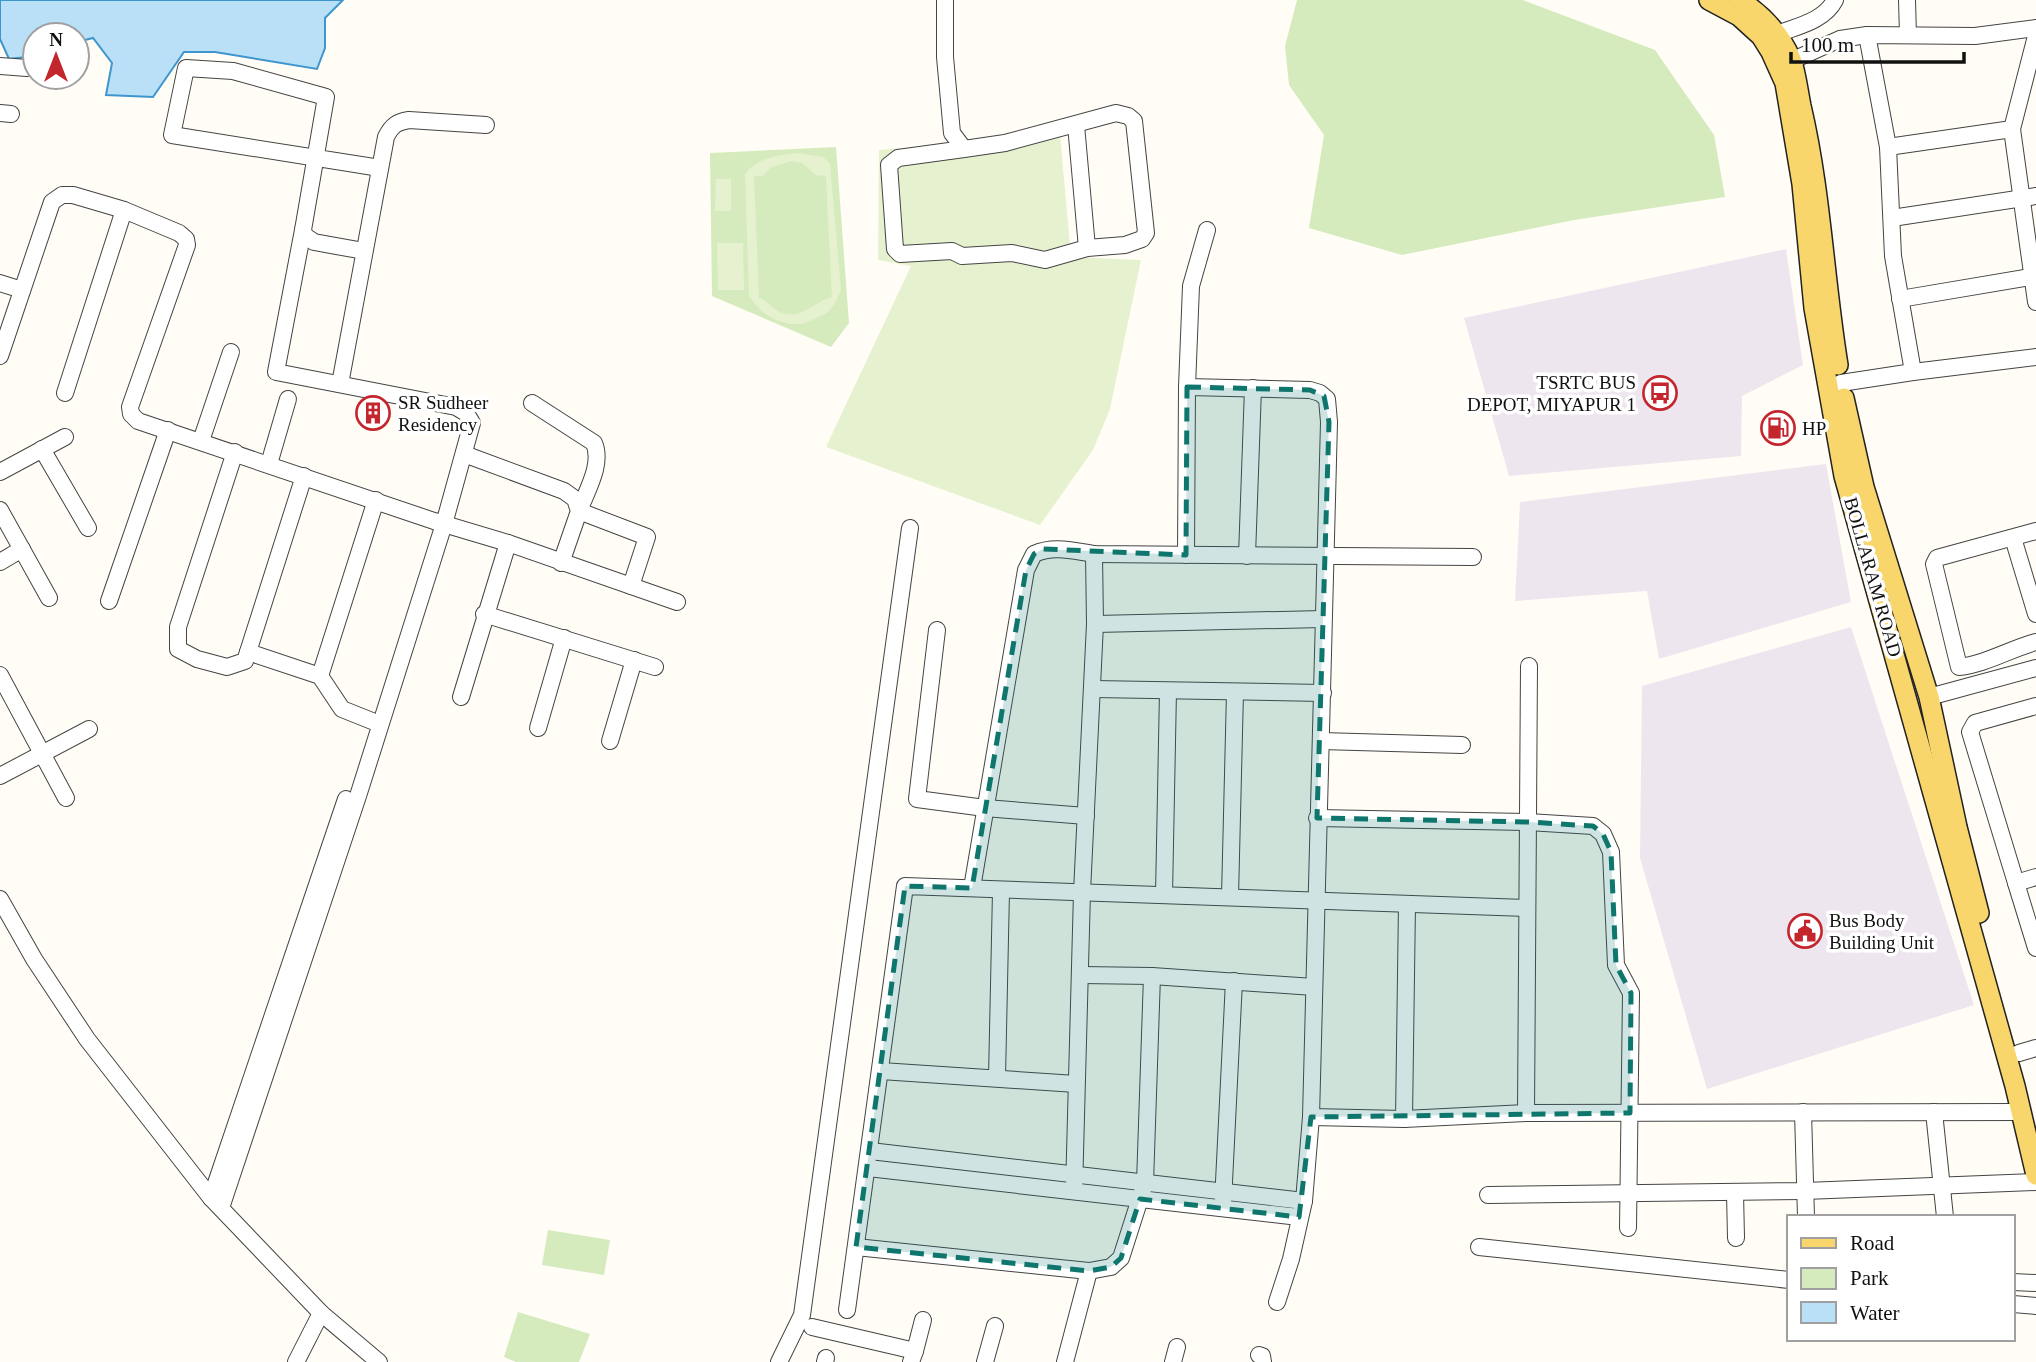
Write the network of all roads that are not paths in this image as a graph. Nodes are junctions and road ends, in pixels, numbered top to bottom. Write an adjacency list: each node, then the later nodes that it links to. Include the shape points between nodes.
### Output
1 (945, 0): 19 (street, via 952,133)
2 (1709, 0): 135 (main road, BOLLARAM ROAD, via 1740,16 1760,36 1785,83 1802,184 1814,308 1844,476)
3 (1739, 0): 7 (main road, BOLLARAM ROAD)
4 (1835, 0): 7 (street, via 1818,18)
5 (1907, 0): 9 (street)
6 (2036, 29): 9 (street, via 1975,36)
7 (1777, 34): 11 (main road, BOLLARAM ROAD)
8 (1867, 35): 9 (street); 11 (street, via 1840,39); 18 (street)
9 (1908, 35)
10 (2036, 36): 12 (street)
11 (1791, 61): 38 (main road, BOLLARAM ROAD, via 1812,150)
12 (2033, 61): 17 (street)
13 (0, 66): 14 (street)
14 (21, 68)
15 (486, 125): 21 (street, via 399,122 386,137)
16 (1076, 125): 19 (street); 27 (street); 27 (street, via 1116,113 1134,121 1146,233 1125,245)
17 (2012, 129): 18 (street); 22 (street)
18 (1888, 147): 24 (street)
19 (964, 149): 27 (street, via 898,158 889,165 895,249 900,254 1012,253 1045,260)
20 (315, 158): 20 (street, via 326,97 233,71 186,68 172,135); 21 (street); 26 (street)
21 (380, 168): 28 (street)
22 (2029, 197): 24 (street); 29 (street)
23 (124, 210): 31 (street, via 73,195 52,202); 42 (street); 45 (street, via 186,239 130,407 138,421)
24 (1892, 218): 32 (street)
25 (1207, 229): 40 (street, via 1191,286)
26 (303, 230): 28 (street, via 314,242); 39 (street, via 276,372)
27 (1087, 248)
28 (364, 251): 39 (street)
29 (2034, 276): 32 (street); 33 (street)
30 (0, 283): 31 (street)
31 (22, 290): 35 (street)
32 (1900, 299): 37 (street)
33 (2036, 302)
34 (231, 352): 47 (street)
35 (0, 356)
36 (2036, 357): 37 (street)
37 (1913, 372): 38 (street)
38 (1841, 383): 95 (main road, BOLLARAM ROAD, via 1864,487)
39 (340, 384): 50 (street, via 466,412 472,423)
40 (1187, 387): 41 (street); 66 (street)
41 (1253, 388): 65 (street, via 1310,390 1327,399); 67 (street)
42 (65, 393)
43 (288, 399): 51 (street)
44 (532, 403): 56 (street, via 594,443 597,460)
45 (168, 430): 47 (street); 74 (street)
46 (65, 437): 48 (street)
47 (201, 441): 49 (street)
48 (42, 449): 52 (street); 58 (street)
49 (235, 452): 51 (street); 83 (street, via 178,627 178,649 227,667 245,662)
50 (464, 454): 56 (street, via 565,491 575,499); 57 (street)
51 (269, 464): 53 (street)
52 (0, 472)
53 (304, 476): 54 (street); 83 (street)
54 (376, 500): 57 (street); 89 (street)
55 (0, 510): 63 (street)
56 (579, 511): 70 (street); 71 (street, via 647,537)
57 (439, 522): 62 (street); 97 (street); 149 (street, via 354,809)
58 (88, 528)
59 (910, 528): 172 (street, via 802,1315)
60 (2036, 531): 61 (street)
61 (2012, 538): 72 (street); 82 (street, via 1937,558 1934,564 1959,667)
62 (508, 543): 70 (street); 76 (street)
63 (22, 550): 69 (street); 73 (street)
64 (1094, 554): 66 (street); 79 (street); 106 (street, via 1043,550 1034,554 1026,570)
65 (1325, 554): 67 (street); 68 (street); 78 (street)
66 (1186, 555): 67 (street)
67 (1247, 556)
68 (1473, 557)
69 (0, 562)
70 (561, 563): 71 (street)
71 (631, 586): 75 (street)
72 (2032, 590): 77 (street)
73 (49, 598)
74 (109, 601)
75 (677, 602)
76 (484, 614): 81 (street); 94 (street)
77 (2036, 614)
78 (1323, 620): 79 (street); 93 (street)
79 (1095, 624): 90 (street)
80 (937, 629): 106 (street, via 917,799)
81 (564, 638): 84 (street); 98 (street)
82 (2036, 642)
83 (247, 652): 89 (street)
84 (635, 660): 86 (street); 100 (street)
85 (1529, 666): 109 (street)
86 (655, 667)
87 (2036, 668): 95 (street)
88 (0, 675): 103 (street)
89 (320, 676): 97 (street, via 342,709)
90 (1093, 689): 91 (street); 107 (street)
91 (1168, 691): 92 (street); 115 (street)
92 (1235, 692): 93 (street); 116 (street)
93 (1323, 693): 101 (street)
94 (461, 697)
95 (1929, 697): 126 (main road, BOLLARAM ROAD, via 1983,931)
96 (2036, 706): 111 (street, via 1975,723 1970,732)
97 (372, 721): 149 (street)
98 (538, 727)
99 (89, 729): 103 (street)
100 (610, 741)
101 (1321, 741): 102 (street); 108 (street)
102 (1462, 745)
103 (42, 753): 104 (street); 105 (street)
104 (0, 776)
105 (66, 798)
106 (985, 808): 107 (street); 112 (street)
107 (1086, 816): 114 (street)
108 (1317, 818): 109 (street); 118 (street)
109 (1528, 822): 120 (street); 132 (street, via 1593,826 1603,834 1611,852 1616,965 1631,993)
110 (2036, 877): 111 (street)
111 (2016, 883): 121 (street)
112 (972, 888): 113 (street); 127 (street, via 905,886)
113 (1000, 891): 114 (street); 128 (street)
114 (1082, 892): 115 (street); 122 (street)
115 (1164, 895): 116 (street)
116 (1230, 897): 118 (street)
117 (0, 899): 149 (street, via 87,1039)
118 (1317, 900): 119 (street); 125 (street)
119 (1406, 904): 120 (street); 136 (street)
120 (1527, 908): 133 (street)
121 (2036, 948)
122 (1081, 975): 123 (street); 129 (street)
123 (1152, 976): 124 (street); 142 (street)
124 (1234, 981): 125 (street); 147 (street)
125 (1314, 987): 134 (street)
126 (2027, 1051): 135 (main road, BOLLARAM ROAD)
127 (881, 1071): 128 (street); 137 (street)
128 (997, 1077): 129 (street)
129 (1076, 1084): 140 (street)
130 (1803, 1112): 131 (street); 132 (street); 143 (street)
131 (1934, 1112): 135 (street); 141 (street)
132 (1630, 1113): 133 (street); 146 (street)
133 (1526, 1114): 136 (street)
134 (1311, 1117): 136 (street); 148 (street)
135 (2029, 1118): 138 (main road, BOLLARAM ROAD)
136 (1404, 1119)
137 (869, 1159): 140 (street); 155 (street)
138 (2036, 1175)
139 (2036, 1182): 141 (street)
140 (1075, 1183): 142 (street)
141 (1942, 1186): 143 (street); 151 (street)
142 (1143, 1191): 147 (street); 157 (street, via 1121,1258 1111,1267)
143 (1805, 1191): 144 (street); 150 (street)
144 (1735, 1193): 146 (street); 154 (street)
145 (1488, 1195): 146 (street)
146 (1629, 1195): 153 (street)
147 (1223, 1201): 148 (street); 152 (street)
148 (1304, 1201): 152 (street)
149 (216, 1203): 165 (street)
150 (1806, 1215)
151 (1945, 1215)
152 (1299, 1217): 161 (street, via 1292,1259)
153 (1628, 1228)
154 (1736, 1238)
155 (856, 1247): 157 (street); 164 (street)
156 (1479, 1247): 158 (street)
157 (1088, 1271): 174 (street)
158 (1787, 1280)
159 (2015, 1282): 160 (street)
160 (2036, 1283)
161 (1277, 1302)
162 (2015, 1304): 163 (street)
163 (2036, 1306)
164 (848, 1310)
165 (321, 1312): 170 (street); 171 (street)
166 (923, 1320): 169 (street)
167 (995, 1326): 173 (street)
168 (813, 1327): 169 (street)
169 (913, 1356)
170 (296, 1362)
171 (379, 1362)
172 (779, 1362)
173 (985, 1362)
174 (1065, 1362)
175 (1256, 1362): 176 (street, via 1259,1355)
176 (1263, 1362)

